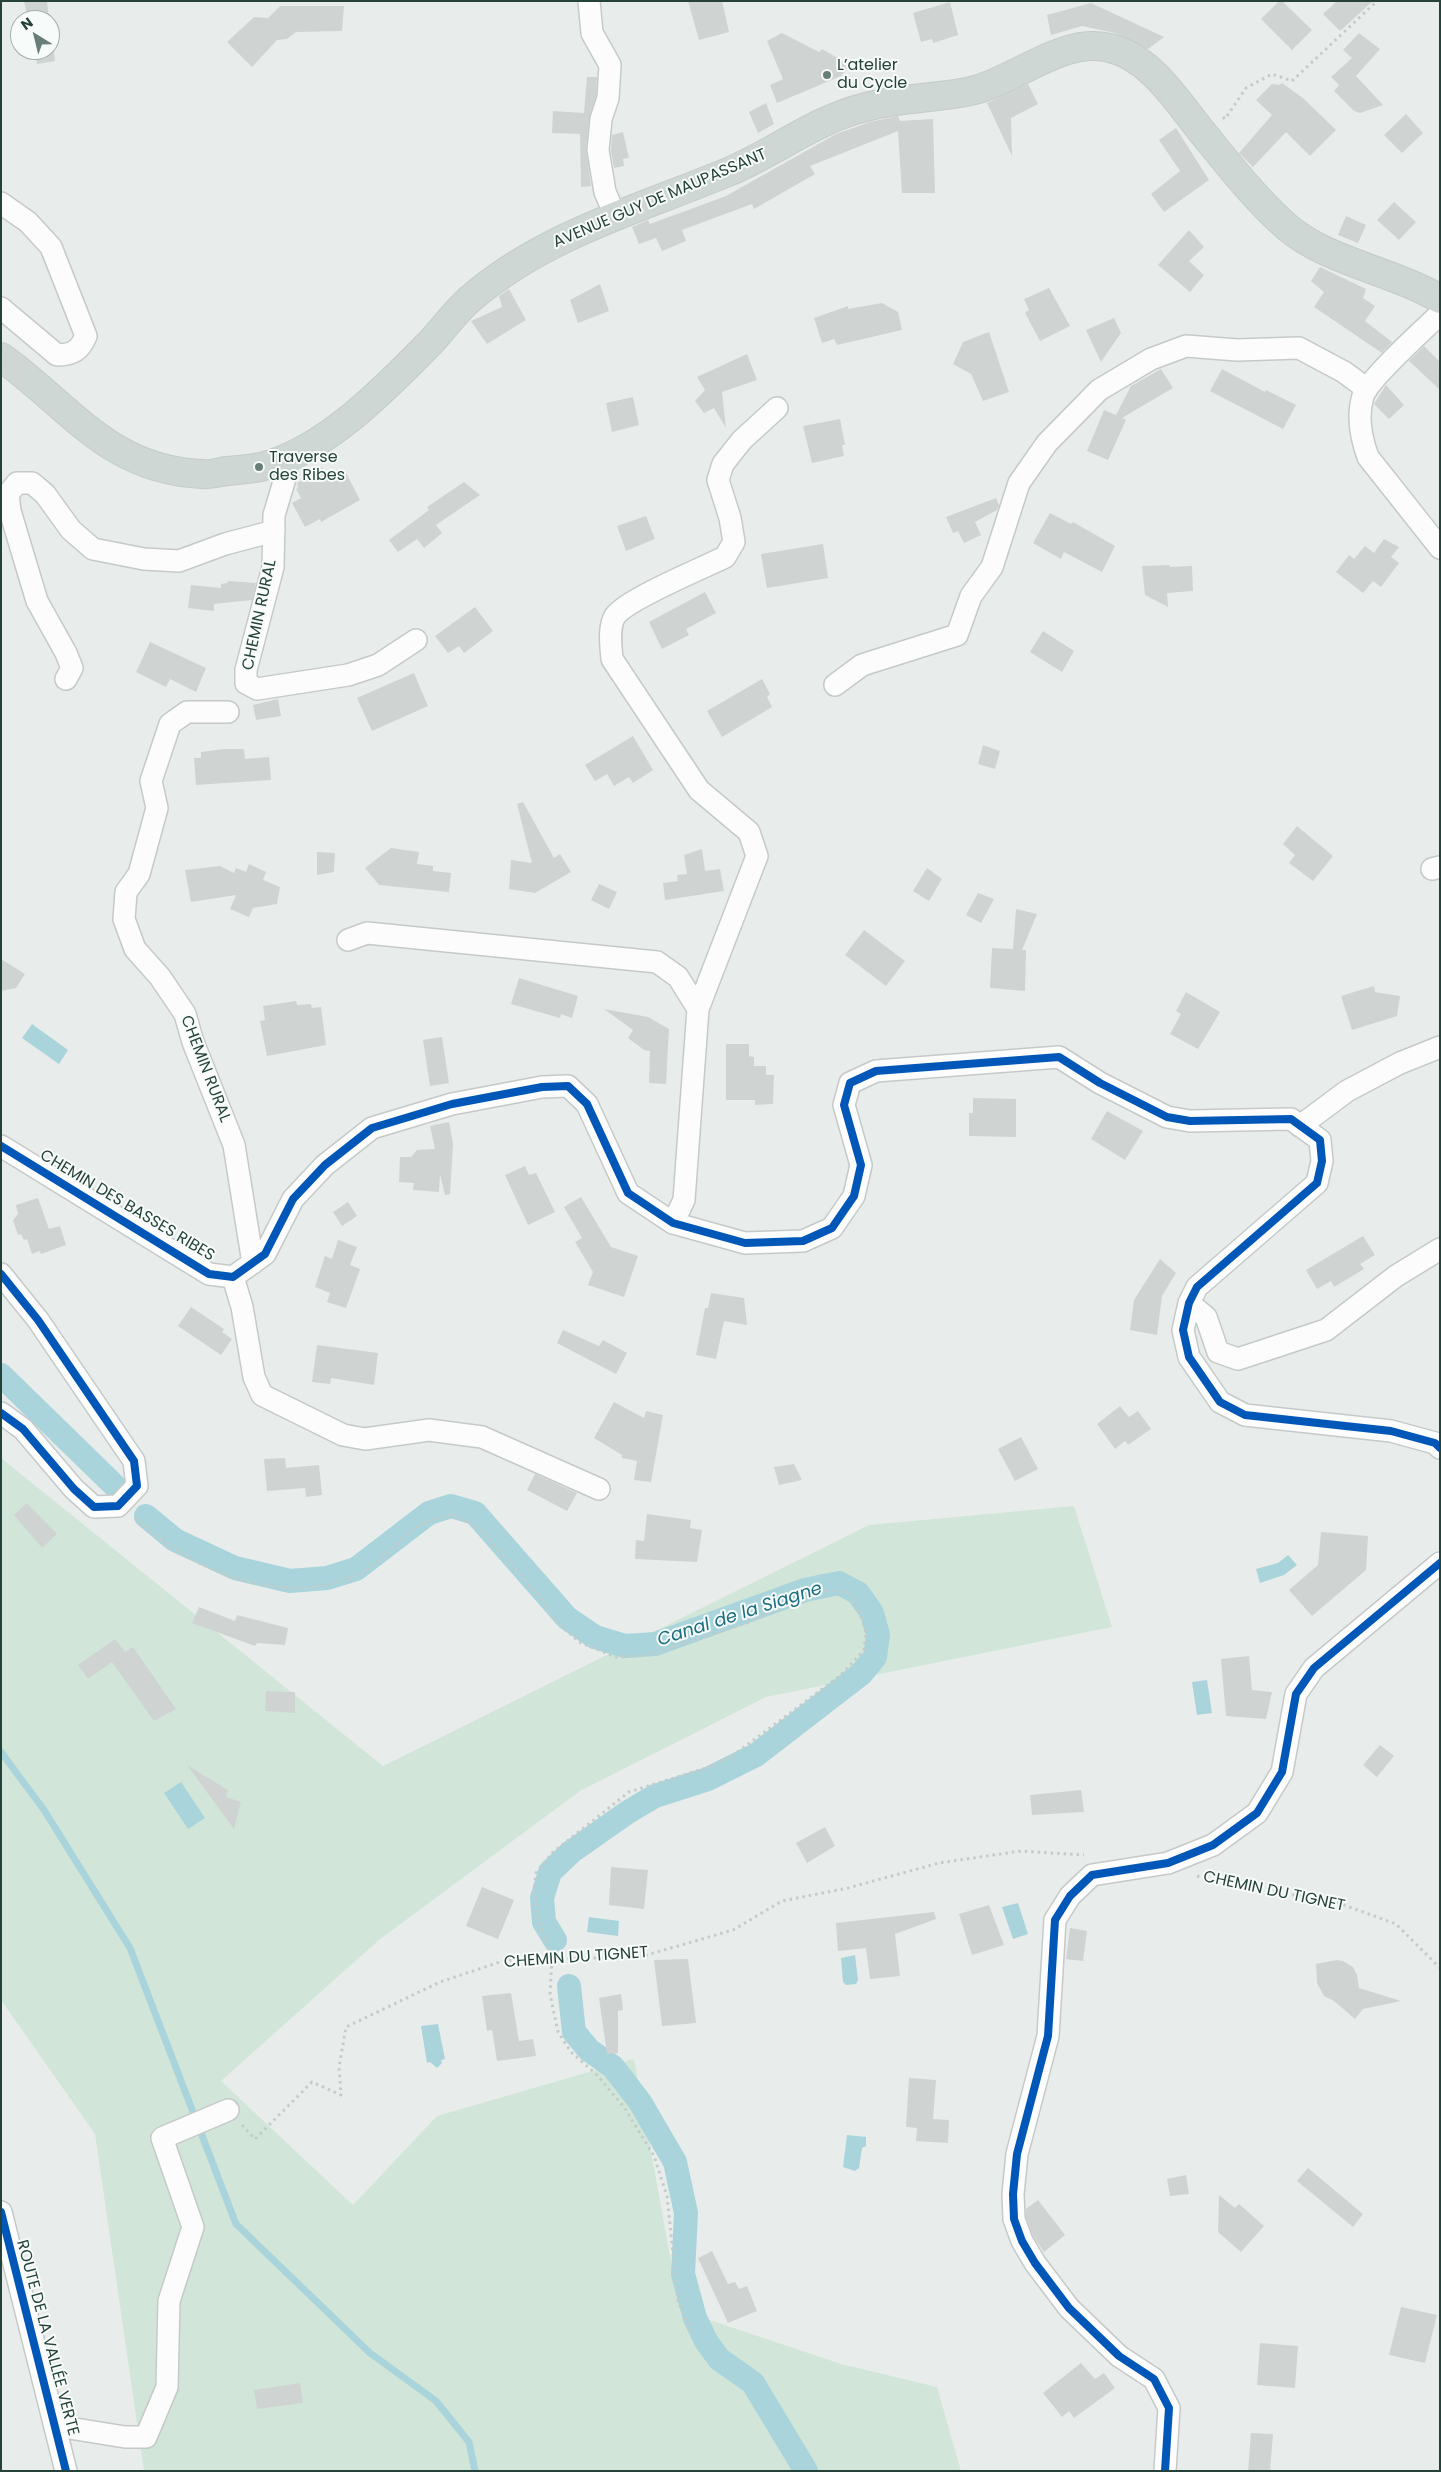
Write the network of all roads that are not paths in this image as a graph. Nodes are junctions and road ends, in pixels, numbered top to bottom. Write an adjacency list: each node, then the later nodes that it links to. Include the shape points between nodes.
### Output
1 (589, 1): 3 (street, via 592,33 610,65 608,98 601,119 598,150 605,192)
2 (1, 203): 5 (street, via 28,222 51,247 86,336 82,347 70,355 58,355)
3 (615, 215): 4 (main road, AVENUE GUY DE MAUPASSANT, via 731,171 834,118 861,108 894,100 977,89 1067,49 1090,44 1130,55 1153,74 1253,191 1284,225 1303,240 1395,276); 10 (main road, AVENUE GUY DE MAUPASSANT, via 513,265 459,308 433,340 370,402 330,433)
4 (1440, 299)
5 (1, 308)
6 (1440, 314): 8 (street)
7 (1, 357): 10 (main road, AVENUE GUY DE MAUPASSANT, via 94,436 144,464 203,474 259,468)
8 (1366, 389): 12 (street, via 1360,412 1362,442 1368,457); 15 (street, via 1344,372 1299,348 1237,350 1186,346 1151,359 1099,390 1047,442 1019,483 992,567 971,596 957,635 862,665)
9 (777, 408): 18 (street, via 742,440 723,464 718,480 734,542 725,557 628,604 615,617 610,634 612,659 699,790 749,832 757,856)
10 (284, 459): 11 (street, CHEMIN RURAL, via 286,475 274,515)
11 (274, 531): 13 (street, CHEMIN RURAL, via 273,567 246,670 246,683 258,689 348,675 378,664); 14 (street, via 224,544 179,561 144,559 93,549 71,530 45,494 32,483 17,483 8,494 10,511 37,601 72,668)
12 (1440, 548)
13 (416, 640)
14 (66, 679)
15 (835, 685)
16 (228, 712): 24 (street, CHEMIN RURAL, via 187,712 170,724 151,781 157,808 139,874 126,892 124,918 135,949 160,977 185,1014 234,1145)
17 (348, 940): 18 (street, via 367,933 657,962 678,976)
18 (698, 1009): 22 (street, via 684,1200)
19 (1440, 1048): 20 (street, via 1400,1063 1347,1091)
20 (1300, 1126): 22 (street, via 1291,1119 1190,1121 1168,1117 1100,1083 1059,1057 876,1071 850,1083 844,1105 861,1165 854,1196 832,1228 803,1241 745,1243); 27 (street, via 1320,1140 1322,1161 1317,1183 1197,1287)
21 (1, 1146): 26 (street, CHEMIN DES BASSES RIBES, via 210,1274)
22 (673, 1223): 24 (street, via 628,1193 587,1104 568,1086 542,1086 452,1104 372,1128 325,1165 293,1199 265,1254)
23 (1440, 1249): 27 (street, via 1396,1276 1326,1330 1238,1360 1218,1352 1206,1317)
24 (253, 1263): 26 (street)
25 (1, 1274): 28 (street, via 38,1320 134,1461 137,1486 118,1506 94,1507 74,1489 23,1429)
26 (233, 1277): 30 (street, via 242,1307 254,1377 262,1395 343,1435 365,1439 429,1430 482,1437)
27 (1189, 1303): 29 (street, via 1183,1330 1189,1357 1220,1402 1244,1415 1391,1431 1435,1443)
28 (1, 1414)
29 (1440, 1448)
30 (599, 1490)
31 (1440, 1563): 36 (street, via 1314,1668 1296,1694 1282,1772 1257,1813 1213,1846 1168,1863 1092,1875 1070,1896 1056,1920 1048,2036 1017,2154 1014,2219 1035,2263 1069,2308 1120,2356 1154,2379 1169,2408)
32 (228, 2110): 34 (street, via 162,2138 193,2227 169,2301 167,2387 146,2437 125,2437)
33 (1, 2212): 34 (street, ROUTE DE LA VALLÉE VERTE)
34 (57, 2426): 35 (street, ROUTE DE LA VALLÉE VERTE)
35 (66, 2471)
36 (1165, 2471)

